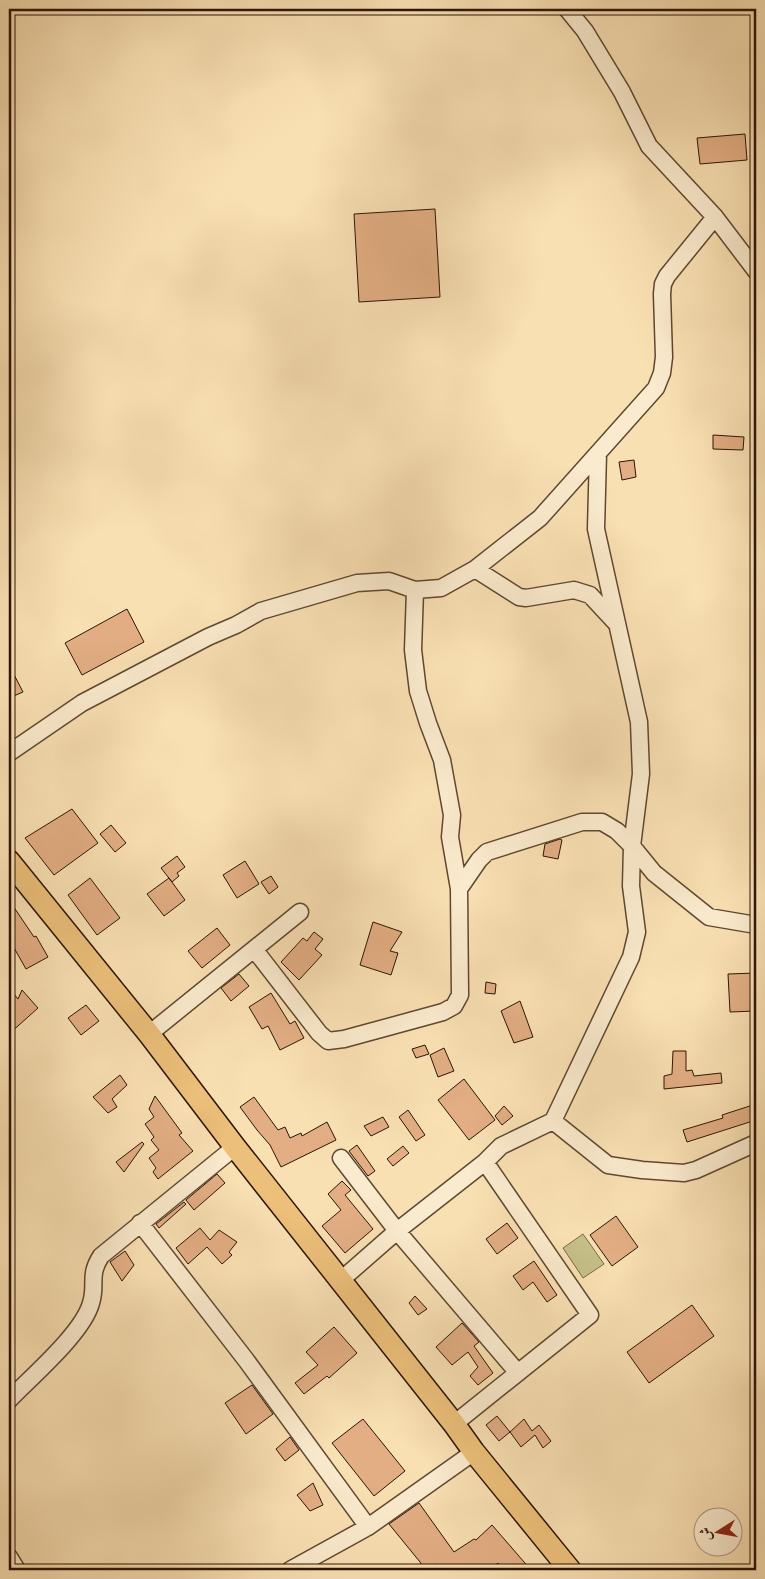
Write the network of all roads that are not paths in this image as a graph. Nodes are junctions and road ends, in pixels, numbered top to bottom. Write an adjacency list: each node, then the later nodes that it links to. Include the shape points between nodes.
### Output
1 (567, 9): 2 (street, via 585,31 622,92 649,146)
2 (715, 217): 3 (street); 4 (street, via 663,284 664,357 656,388)
3 (756, 271)
4 (598, 453): 5 (street, via 540,518); 7 (street, via 596,529)
5 (475, 569): 6 (street, via 441,588); 7 (street, via 519,597 574,590 590,595)
6 (415, 590): 8 (street, via 389,581 357,583 261,611 82,703); 11 (street, via 414,650 418,691 442,760 452,815 450,837)
7 (617, 624): 9 (street, via 639,722 641,774)
8 (9, 753)
9 (632, 846): 11 (street, via 602,822 582,822 488,852); 13 (street, via 654,873 709,917); 16 (street, via 631,886 636,932 631,957)
10 (9, 861): 15 (main road)
11 (458, 889): 14 (street, via 460,995 454,1006 443,1012 328,1041)
12 (300, 912): 14 (street)
13 (756, 925)
14 (254, 949): 15 (street)
15 (149, 1034): 18 (main road)
16 (553, 1121): 17 (street, via 608,1165 642,1170 690,1172); 20 (street, via 501,1146)
17 (756, 1143)
18 (235, 1147): 21 (street); 23 (main road)
19 (341, 1158): 22 (street)
20 (485, 1162): 22 (street); 24 (street, via 590,1315)
21 (140, 1223): 25 (street, via 94,1267 91,1303 78,1329); 28 (street, via 246,1360)
22 (397, 1231): 23 (street); 24 (street)
23 (341, 1280): 26 (main road)
24 (518, 1373): 26 (street)
25 (9, 1400)
26 (454, 1424): 27 (main road)
27 (474, 1452): 28 (street); 32 (main road)
28 (368, 1527): 31 (street)
29 (9, 1557): 30 (street)
30 (17, 1570)
31 (290, 1570)
32 (570, 1570)

